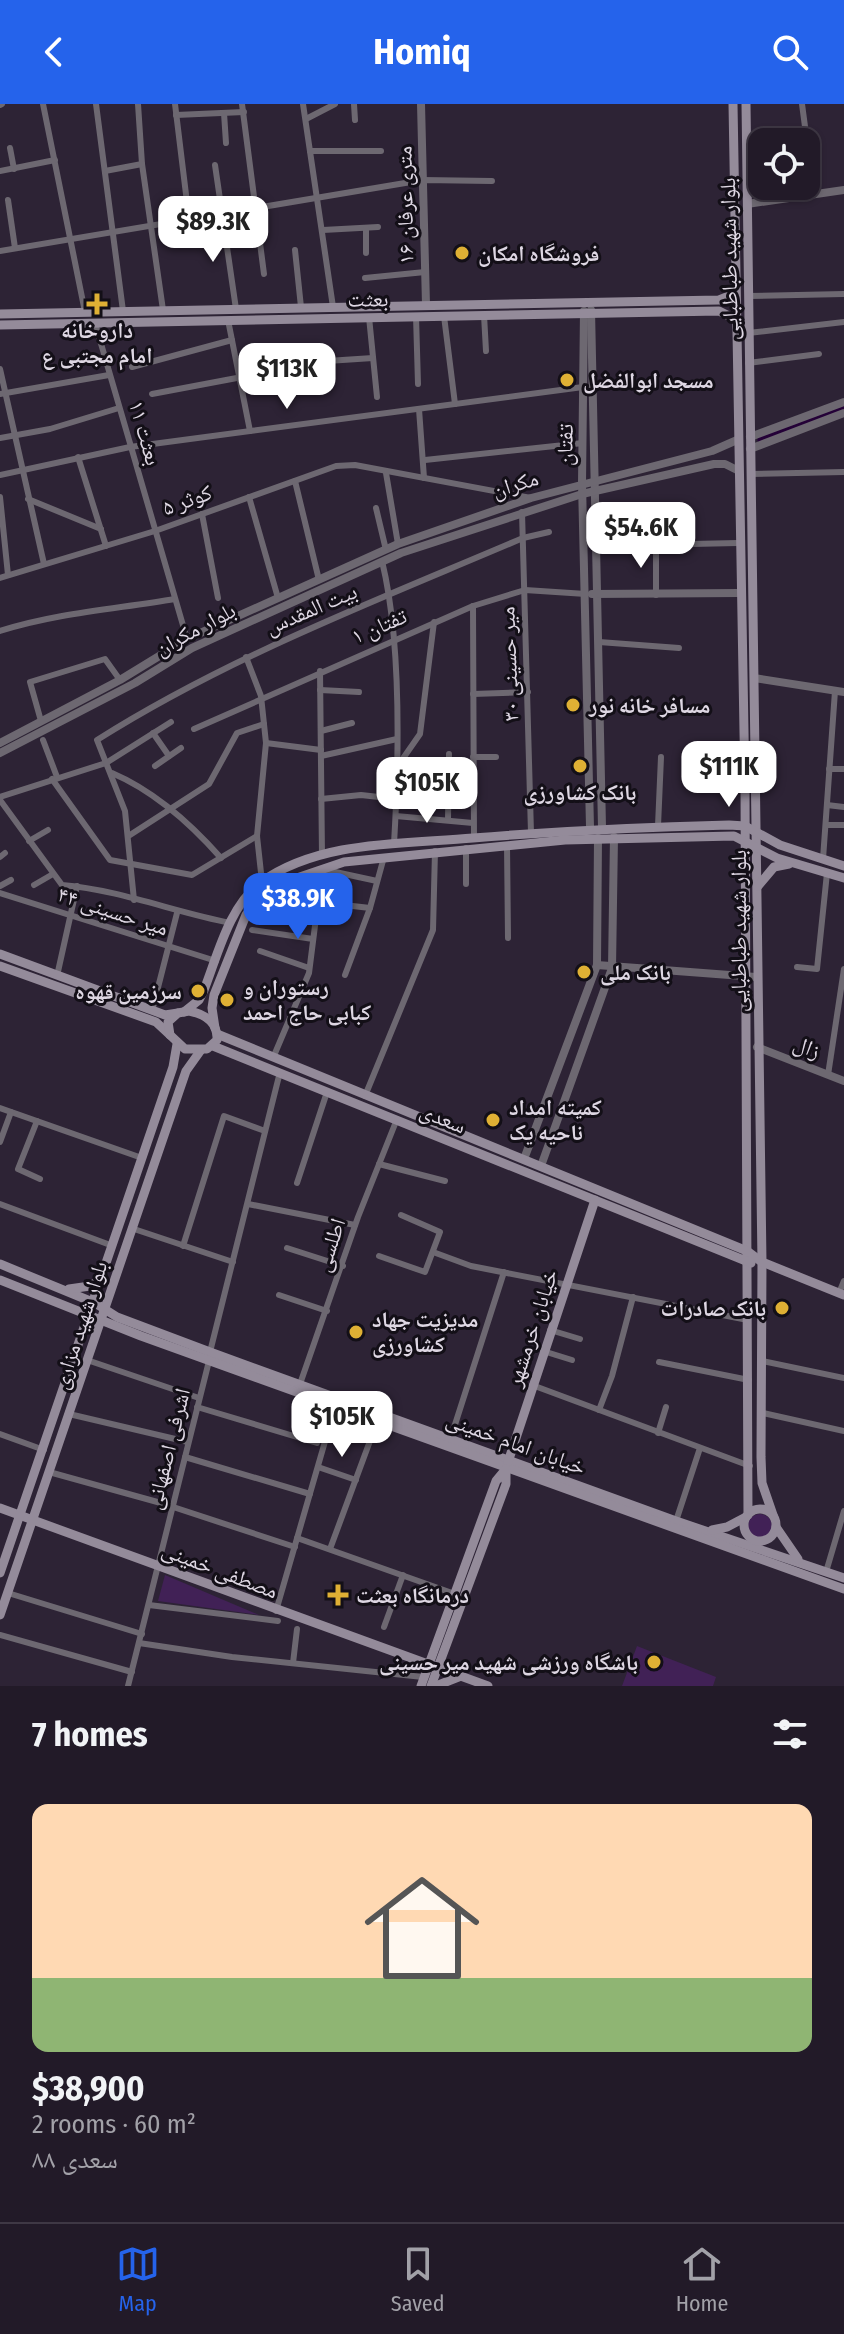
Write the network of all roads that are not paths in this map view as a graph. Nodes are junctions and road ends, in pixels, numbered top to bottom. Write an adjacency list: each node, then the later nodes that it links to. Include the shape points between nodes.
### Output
1 (43, 104): 22 (street)
2 (96, 104): 27 (street)
3 (138, 104): 23 (street)
4 (175, 104): 14 (street)
5 (303, 104): 15 (street)
6 (335, 104): 15 (street)
7 (354, 104): 16 (street)
8 (421, 104): 28 (street, ۱۶ متری عرفان)
9 (733, 104): 52 (main road, بلوار شهید طباطبایی)
10 (746, 104): 35 (main road, بلوار شهید طباطبایی)
11 (802, 104): 17 (street)
12 (243, 108): 13 (street); 36 (street)
13 (224, 113): 14 (street); 18 (street)
14 (176, 115): 38 (street)
15 (306, 119): 20 (street)
16 (355, 120)
17 (805, 128)
18 (226, 143)
19 (10, 148): 25 (street)
20 (310, 151): 21 (street); 32 (street)
21 (381, 151)
22 (55, 160): 25 (street); 44 (street)
23 (142, 164): 27 (street); 39 (street)
24 (215, 165): 37 (street)
25 (14, 169): 26 (street)
26 (0, 171)
27 (105, 171): 43 (street)
28 (423, 180): 29 (street); 32 (street); 49 (street, ۱۶ متری عرفان)
29 (492, 181)
30 (844, 190): 31 (street)
31 (820, 193)
32 (318, 196): 36 (street); 42 (street)
33 (8, 200): 45 (street)
34 (774, 200): 35 (street)
35 (747, 204): 54 (main road, بلوار شهید طباطبایی)
36 (257, 207): 37 (street); 50 (street)
37 (221, 214): 38 (street); 60 (street)
38 (189, 219): 39 (street)
39 (151, 225): 43 (street); 61 (street)
40 (378, 227): 41 (street)
41 (366, 228): 42 (street); 48 (street)
42 (323, 230): 59 (street)
43 (114, 232): 44 (street); 62 (street)
44 (71, 238): 45 (street); 63 (street)
45 (15, 248): 47 (street)
46 (295, 250): 58 (street)
47 (0, 251)
48 (366, 253)
49 (425, 272): 51 (street); 56 (street, ۱۶ متری عرفان)
50 (264, 274)
51 (365, 278)
52 (734, 294): 57 (main road, بعثت); 71 (main road, بلوار شهید طباطبایی)
53 (844, 294): 54 (street)
54 (748, 296): 76 (main road, بلوار شهید طباطبایی)
55 (587, 302): 56 (main road, بعثت); 57 (main road, بعثت); 65 (street, تفتان)
56 (426, 305): 59 (main road, بعثت)
57 (719, 306): 65 (main road, بعثت); 71 (main road, بعثت)
58 (301, 307): 60 (main road, بعثت); 64 (main road, بعثت)
59 (333, 307): 64 (main road, بعثت)
60 (236, 309): 61 (main road, بعثت)
61 (163, 310): 62 (main road, بعثت)
62 (123, 311): 63 (main road, بعثت)
63 (85, 312): 66 (main road, بعثت)
64 (318, 312): 70 (main road, بعثت); 72 (main road, بعثت)
65 (588, 313): 67 (main road, بعثت); 90 (street, تفتان); 118 (street, تفتان)
66 (0, 314)
67 (484, 315): 69 (main road, بعثت); 78 (street)
68 (416, 316): 69 (main road, بعثت); 70 (main road, بعثت); 89 (street)
69 (444, 316): 95 (street)
70 (369, 317): 80 (street)
71 (735, 319): 82 (main road, بلوار شهید طباطبایی)
72 (228, 320): 74 (main road, بعثت); 77 (street)
73 (844, 322): 76 (street)
74 (95, 323): 75 (main road, بعثت); 86 (street, بعثت ۱۱)
75 (0, 325)
76 (748, 333): 81 (main road, بلوار شهید طباطبایی)
77 (232, 340): 84 (street); 87 (street)
78 (486, 351)
79 (819, 354): 81 (street)
80 (373, 358): 83 (street); 93 (street)
81 (748, 363): 82 (main road); 101 (main road, بلوار شهید طباطبایی)
82 (735, 364): 103 (main road, بلوار شهید طباطبایی)
83 (306, 365): 87 (street); 88 (street)
84 (132, 367)
85 (0, 369): 91 (street)
86 (109, 375): 91 (street); 96 (street, بعثت ۱۱)
87 (239, 376): 92 (street); 99 (street)
88 (308, 380)
89 (418, 384)
90 (583, 387): 95 (street); 104 (street, تفتان)
91 (3, 394): 100 (street)
92 (152, 394)
93 (377, 397)
94 (844, 402): 101 (street)
95 (455, 404): 97 (street)
96 (119, 408): 100 (street); 105 (street, بعثت ۱۱)
97 (419, 409): 99 (street); 109 (street)
98 (844, 413): 107 (street)
99 (250, 431): 105 (street)
100 (14, 435): 102 (street); 111 (street)
101 (750, 437): 107 (main road, بلوار شهید طباطبایی)
102 (0, 438)
103 (737, 440): 106 (street, مکران); 112 (main road, بلوار شهید طباطبایی)
104 (583, 443): 109 (street); 120 (street, تفتان)
105 (130, 447): 108 (street); 131 (street, بعثت ۱۱)
106 (722, 448): 110 (street); 118 (street, مکران)
107 (750, 449): 115 (main road, بلوار شهید طباطبایی)
108 (78, 457): 111 (street); 130 (street)
109 (425, 460): 117 (street)
110 (725, 464): 112 (street); 121 (street, مکران)
111 (20, 469): 116 (street); 126 (street)
112 (737, 470): 135 (main road, بلوار شهید طباطبایی)
113 (844, 472): 115 (street)
114 (386, 473): 117 (street, کوثر ۵); 119 (street, کوثر ۵, via 336,466); 136 (street)
115 (750, 474): 165 (main road, بلوار شهید طباطبایی)
116 (0, 475)
117 (424, 478): 125 (street, کوثر ۵)
118 (596, 479): 120 (street, مکران); 121 (street, تفتان)
119 (295, 481): 124 (street, کوثر ۵); 145 (street)
120 (582, 483): 122 (street, تفتان); 125 (street, مکران)
121 (596, 491): 122 (street, مکران); 139 (street, تفتان)
122 (582, 494): 128 (street, مکران); 149 (street, تفتان)
123 (0, 497): 132 (street)
124 (249, 497): 129 (street, کوثر ۵); 154 (street)
125 (531, 498): 136 (street, مکران)
126 (28, 499): 130 (street); 143 (street)
127 (376, 508): 141 (street)
128 (522, 512): 134 (street, میر حسینی ۳۰); 140 (street, مکران)
129 (202, 514): 131 (street, کوثر ۵); 153 (street)
130 (101, 529): 138 (street)
131 (155, 531): 138 (street, کوثر ۵); 155 (street, بعثت ۱۱)
132 (1, 532): 144 (street)
133 (549, 532): 134 (street, بیت المقدس)
134 (523, 538): 147 (street, میر حسینی ۳۰); 151 (street, بیت المقدس)
135 (738, 543): 137 (street); 148 (main road, بلوار شهید طباطبایی)
136 (398, 544): 141 (street, بلوار مکران)
137 (656, 545): 139 (street); 152 (street)
138 (106, 546): 143 (street, کوثر ۵)
139 (597, 546): 150 (street, تفتان)
140 (413, 548): 142 (street, بلوار مکران)
141 (386, 550): 145 (street, بلوار مکران)
142 (382, 561): 146 (street, بلوار مکران); 151 (street)
143 (44, 564): 144 (street, کوثر ۵)
144 (4, 576)
145 (319, 580): 146 (street, بلوار مکران)
146 (308, 589): 154 (street, بلوار مکران); 185 (street, بلوار مکران)
147 (525, 590): 149 (street, تفتان ۱); 156 (street, تفتان ۱); 170 (street, میر حسینی ۳۰)
148 (739, 593): 152 (street); 200 (main road, بلوار شهید طباطبایی)
149 (586, 594): 150 (street); 214 (street, تفتان)
150 (597, 594): 152 (street); 161 (street, تفتان)
151 (390, 595): 160 (street); 163 (street, بیت المقدس)
152 (656, 595)
153 (218, 598)
154 (278, 598): 159 (street, بلوار مکران)
155 (175, 599): 158 (street, via 77,616 46,616); 159 (street, بعثت ۱۱)
156 (473, 606): 157 (street, تفتان ۱); 171 (street)
157 (434, 622): 160 (street, تفتان ۱); 194 (street, via 420,734)
158 (0, 631)
159 (187, 639): 166 (street, بلوار مکران)
160 (392, 640): 164 (street, تفتان ۱); 180 (street)
161 (599, 642): 162 (street); 215 (street, تفتان)
162 (679, 648)
163 (246, 657): 172 (street); 192 (street, بیت المقدس, via 157,701 97,740)
164 (320, 671): 167 (street); 172 (street, تفتان ۱)
165 (754, 678): 168 (street); 217 (main road, بلوار شهید طباطبایی)
166 (120, 680): 173 (street, بلوار مکران); 173 (street, via 105,659 30,682)
167 (320, 690): 169 (street); 178 (street)
168 (839, 691): 195 (street)
169 (359, 692)
170 (528, 692): 171 (street); 219 (street, میر حسینی ۳۰)
171 (473, 694): 189 (street)
172 (261, 696): 176 (street); 177 (street, تفتان ۱)
173 (41, 721): 182 (street, بلوار مکران)
174 (171, 722): 179 (street)
175 (352, 723): 178 (street)
176 (264, 724): 183 (street); 206 (street, via 237,733 209,784)
177 (194, 729)
178 (321, 731): 186 (street)
179 (153, 733): 188 (street); 192 (street)
180 (397, 739): 186 (street); 194 (street)
181 (43, 740): 198 (street)
182 (0, 743)
183 (266, 743): 186 (street); 221 (street)
184 (181, 748): 188 (street)
185 (0, 753)
186 (321, 753): 202 (street)
187 (449, 754): 208 (street)
188 (169, 756): 193 (street)
189 (473, 757): 190 (street); 209 (street)
190 (496, 757)
191 (661, 757): 212 (street)
192 (106, 763): 197 (street); 198 (street)
193 (155, 766)
194 (397, 767): 203 (street)
195 (829, 769): 196 (street); 204 (street)
196 (844, 769)
197 (112, 773): 206 (street); 220 (street)
198 (54, 778): 201 (street); 239 (street, via 106,858)
199 (707, 786): 200 (street)
200 (745, 788): 213 (main road, بلوار شهید طباطبایی)
201 (0, 798): 226 (street)
202 (321, 799): 203 (street); 234 (street)
203 (397, 799): 207 (street)
204 (827, 805): 205 (street); 210 (street)
205 (844, 807)
206 (170, 810): 220 (street); 235 (street)
207 (396, 816): 208 (street); 227 (street)
208 (448, 820): 209 (street)
209 (473, 823): 223 (street)
210 (826, 825): 211 (street); 237 (street)
211 (844, 825)
212 (658, 826): 215 (main road); 218 (main road)
213 (745, 826): 217 (main road); 218 (main road); 225 (main road, بلوار شهید طباطبایی)
214 (590, 827): 215 (main road); 219 (main road)
215 (602, 827)
216 (48, 830): 226 (street)
217 (756, 831): 229 (main road); 230 (main road, بلوار شهید طباطبایی)
218 (676, 832): 222 (main road); 225 (main road)
219 (531, 833): 223 (main road)
220 (130, 835): 239 (street)
221 (257, 836): 235 (street); 247 (street)
222 (614, 837): 224 (main road); 270 (street)
223 (474, 838): 227 (main road)
224 (598, 838): 228 (main road); 266 (street)
225 (745, 839): 230 (main road); 274 (main road, بلوار شهید طباطبایی)
226 (29, 841): 243 (street)
227 (394, 844): 234 (main road)
228 (507, 845): 231 (main road); 260 (street)
229 (780, 845): 236 (main road, via 774,852); 237 (main road)
230 (756, 846): 236 (main road); 252 (main road, بلوار شهید طباطبایی)
231 (466, 848): 232 (main road); 248 (street)
232 (435, 851): 233 (main road); 288 (street, via 433,930)
233 (385, 855): 241 (main road); 246 (street)
234 (322, 856): 247 (main road)
235 (221, 858): 239 (street, via 192,875)
236 (777, 858): 238 (main road)
237 (823, 859): 240 (main road)
238 (794, 863): 242 (main road); 252 (main road, via 774,867)
239 (131, 865): 254 (street)
240 (844, 866)
241 (320, 868): 246 (street); 277 (main road, via 268,891 246,915 214,995)
242 (827, 873): 244 (main road); 268 (street, via 817,969)
243 (53, 874): 249 (street); 251 (street, via 62,885)
244 (844, 878)
245 (11, 880): 250 (street)
246 (377, 881): 255 (street)
247 (262, 882): 258 (main road)
248 (466, 884)
249 (34, 885)
250 (0, 886)
251 (77, 886): 254 (street); 257 (street)
252 (756, 889): 274 (main road, بلوار شهید طباطبایی)
253 (0, 893): 257 (street, میر حسینی ۴۴)
254 (134, 900): 256 (street)
255 (370, 908): 261 (street, via 318,902); 272 (street)
256 (177, 913): 258 (street); 262 (street)
257 (71, 917): 262 (street, میر حسینی ۴۴); 273 (street)
258 (231, 923): 265 (main road)
259 (252, 930): 261 (street)
260 (508, 938)
261 (313, 939): 269 (street)
262 (168, 948): 265 (street, میر حسینی ۴۴); 275 (street)
263 (260, 951): 269 (street)
264 (0, 954): 273 (main road)
265 (216, 961): 276 (main road, via 199,1000)
266 (597, 965): 270 (street); 296 (street)
267 (0, 966): 278 (main road, via 156,1022)
268 (797, 967)
269 (309, 968): 283 (street)
270 (612, 968): 274 (street); 298 (street)
271 (844, 969): 285 (street)
272 (345, 975)
273 (57, 976): 275 (main road)
274 (751, 976): 281 (main road, بلوار شهید طباطبایی); 311 (main road, بلوار شهید طباطبایی)
275 (152, 1011): 276 (main road)
276 (181, 1012): 277 (main road, via 199,1013); 278 (main road, via 168,1022)
277 (216, 1031): 280 (main road); 283 (main road, سعدی)
278 (170, 1035): 279 (main road)
279 (177, 1044): 282 (main road); 295 (main road, بلوار شهید مزاری)
280 (213, 1046): 282 (main road); 284 (main road, سعدی)
281 (757, 1047): 285 (street, زال); 315 (main road, بلوار شهید طباطبایی)
282 (201, 1050): 307 (main road, بلوار شهید مزاری, via 186,1071)
283 (273, 1058): 288 (main road, سعدی)
284 (280, 1071): 287 (main road, سعدی); 293 (street, اشرفی اصفهانی)
285 (828, 1075): 286 (street, زال)
286 (844, 1081)
287 (327, 1091): 291 (main road, سعدی); 301 (street)
288 (365, 1096): 296 (main road, سعدی)
289 (0, 1108): 290 (street)
290 (11, 1112): 292 (street); 294 (street)
291 (397, 1119): 297 (street, اطلسی); 302 (main road, سعدی)
292 (37, 1121): 295 (street); 299 (street, via 18,1169)
293 (265, 1131): 304 (street, اشرفی اصفهانی); 309 (street, via 224,1116)
294 (0, 1142)
295 (142, 1158): 308 (main road, بلوار شهید مزاری)
296 (524, 1159): 298 (main road, سعدی)
297 (379, 1164): 300 (street); 306 (street, اطلسی)
298 (541, 1166): 311 (main road, سعدی)
299 (40, 1179)
300 (445, 1181)
301 (297, 1183)
302 (595, 1200): 316 (main road, سعدی); 323 (main road, خیابان خرمشهر)
303 (0, 1204): 308 (street)
304 (248, 1204): 306 (street); 314 (street, اشرفی اصفهانی)
305 (401, 1215): 312 (street, via 440,1232)
306 (355, 1225): 318 (street, اطلسی)
307 (131, 1228): 309 (street); 330 (main road, بلوار شهید مزاری)
308 (113, 1246): 320 (main road, بلوار شهید مزاری)
309 (183, 1246): 314 (street)
310 (287, 1248): 318 (street)
311 (747, 1251): 315 (main road, سعدی); 316 (main road, بلوار شهید طباطبایی)
312 (433, 1252): 313 (street, via 423,1273); 319 (street)
313 (379, 1256)
314 (233, 1262): 335 (street, اشرفی اصفهانی)
315 (762, 1262): 316 (main road); 325 (main road); 338 (main road, بلوار شهید طباطبایی)
316 (748, 1263): 331 (main road, بلوار شهید طباطبایی)
317 (0, 1264): 324 (main road)
318 (343, 1266): 329 (street, اطلسی)
319 (504, 1272): 323 (street); 355 (street)
320 (103, 1278): 324 (main road, via 90,1286); 328 (main road, بلوار شهید مزاری)
321 (0, 1280): 330 (main road, خیابان امام خمینی)
322 (844, 1281): 325 (street)
323 (564, 1283): 327 (street); 332 (main road, خیابان خرمشهر)
324 (60, 1288): 328 (main road)
325 (842, 1294)
326 (279, 1295): 329 (street)
327 (633, 1297): 331 (street); 348 (street)
328 (95, 1303): 330 (main road, بلوار شهید مزاری)
329 (327, 1311): 342 (street, اطلسی)
330 (98, 1315): 335 (main road, خیابان امام خمینی); 336 (main road, بلوار شهید مزاری); 359 (main road, بلوار شهید مزاری)
331 (748, 1320): 341 (main road, بلوار شهید طباطبایی)
332 (550, 1330): 333 (street); 334 (main road, خیابان خرمشهر)
333 (580, 1339)
334 (543, 1351): 337 (street); 343 (main road, خیابان خرمشهر)
335 (209, 1356): 342 (main road, خیابان امام خمینی); 344 (street, اشرفی اصفهانی); 346 (main road, خیابان امام خمینی)
336 (87, 1360): 344 (street); 350 (main road, بلوار شهید مزاری)
337 (572, 1360)
338 (762, 1361): 340 (street); 349 (main road, بلوار شهید طباطبایی)
339 (659, 1362): 341 (street)
340 (844, 1378)
341 (749, 1380): 362 (main road, بلوار شهید طباطبایی)
342 (300, 1384): 355 (main road, خیابان امام خمینی)
343 (532, 1385): 348 (street); 361 (main road, خیابان خرمشهر)
344 (199, 1398): 345 (street, اشرفی اصفهانی)
345 (197, 1407): 356 (street, اشرفی اصفهانی); 357 (street)
346 (335, 1407): 351 (main road, خیابان امام خمینی); 363 (street)
347 (666, 1407): 353 (street)
348 (599, 1410): 353 (street)
349 (763, 1413): 352 (street); 371 (main road, بلوار شهید طباطبایی, via 762,1483)
350 (69, 1414): 356 (street); 364 (main road, بلوار شهید مزاری)
351 (377, 1422): 361 (main road, خیابان امام خمینی); 365 (street)
352 (844, 1431)
353 (658, 1433): 358 (street)
354 (0, 1434): 359 (street)
355 (451, 1437): 361 (main road, خیابان امام خمینی)
356 (188, 1442): 360 (street, اشرفی اصفهانی)
357 (317, 1443)
358 (700, 1448): 362 (street); 374 (street)
359 (44, 1450): 370 (main road, بلوار شهید مزاری)
360 (185, 1457): 366 (street); 368 (street, اشرفی اصفهانی)
361 (507, 1464): 374 (main road, خیابان امام خمینی); 381 (main road, خیابان امام خمینی); 391 (main road); 401 (main road, via 506,1484)
362 (750, 1466): 372 (main road, بلوار شهید طباطبایی)
363 (318, 1467): 365 (street); 366 (street)
364 (49, 1472): 368 (street); 373 (main road, بلوار شهید مزاری)
365 (356, 1480): 380 (street)
366 (310, 1494): 377 (street)
367 (0, 1508): 370 (main road, مصطفی خمینی)
368 (173, 1508): 379 (street); 383 (street, اشرفی اصفهانی)
369 (844, 1511): 385 (street)
370 (21, 1515): 373 (main road, مصطفی خمینی); 386 (main road, بلوار شهید مزاری)
371 (773, 1515): 372 (main road, via 758,1509); 375 (main road)
372 (747, 1516): 376 (main road, via 727,1527); 378 (main road, via 745,1532)
373 (33, 1520): 383 (main road, مصطفی خمینی); 390 (main road, بلوار شهید مزاری)
374 (676, 1521): 376 (main road, خیابان امام خمینی)
375 (776, 1527): 378 (main road, via 772,1536); 382 (main road)
376 (705, 1530): 378 (main road, خیابان امام خمینی)
377 (297, 1538): 379 (street); 380 (street)
378 (756, 1544): 381 (main road); 382 (main road, خیابان امام خمینی); 384 (main road)
379 (295, 1547): 394 (street)
380 (330, 1549): 387 (street)
381 (732, 1551): 384 (main road, خیابان امام خمینی)
382 (804, 1564): 385 (main road, خیابان امام خمینی)
383 (159, 1566): 392 (street, اشرفی اصفهانی); 394 (main road, مصطفی خمینی)
384 (794, 1572): 389 (main road, خیابان امام خمینی)
385 (826, 1572): 388 (main road, خیابان امام خمینی)
386 (0, 1573)
387 (403, 1575): 391 (street); 395 (street)
388 (844, 1578)
389 (844, 1589)
390 (8, 1593): 393 (main road, بلوار شهید مزاری); 397 (street)
391 (455, 1594): 401 (main road)
392 (149, 1605): 394 (street); 397 (street, اشرفی اصفهانی)
393 (0, 1615)
394 (277, 1616): 401 (main road, مصطفی خمینی)
395 (384, 1627)
396 (297, 1629): 400 (street)
397 (142, 1634): 399 (street, اشرفی اصفهانی)
398 (0, 1635): 402 (street)
399 (139, 1643): 400 (street); 402 (street, اشرفی اصفهانی)
400 (293, 1663): 404 (street)
401 (432, 1665): 403 (main road, مصطفی خمینی); 404 (main road); 406 (main road)
402 (132, 1672): 405 (street, اشرفی اصفهانی)
403 (466, 1680): 406 (main road); 407 (main road, مصطفی خمینی)
404 (422, 1681)
405 (128, 1686)
406 (433, 1686)
407 (488, 1686)

